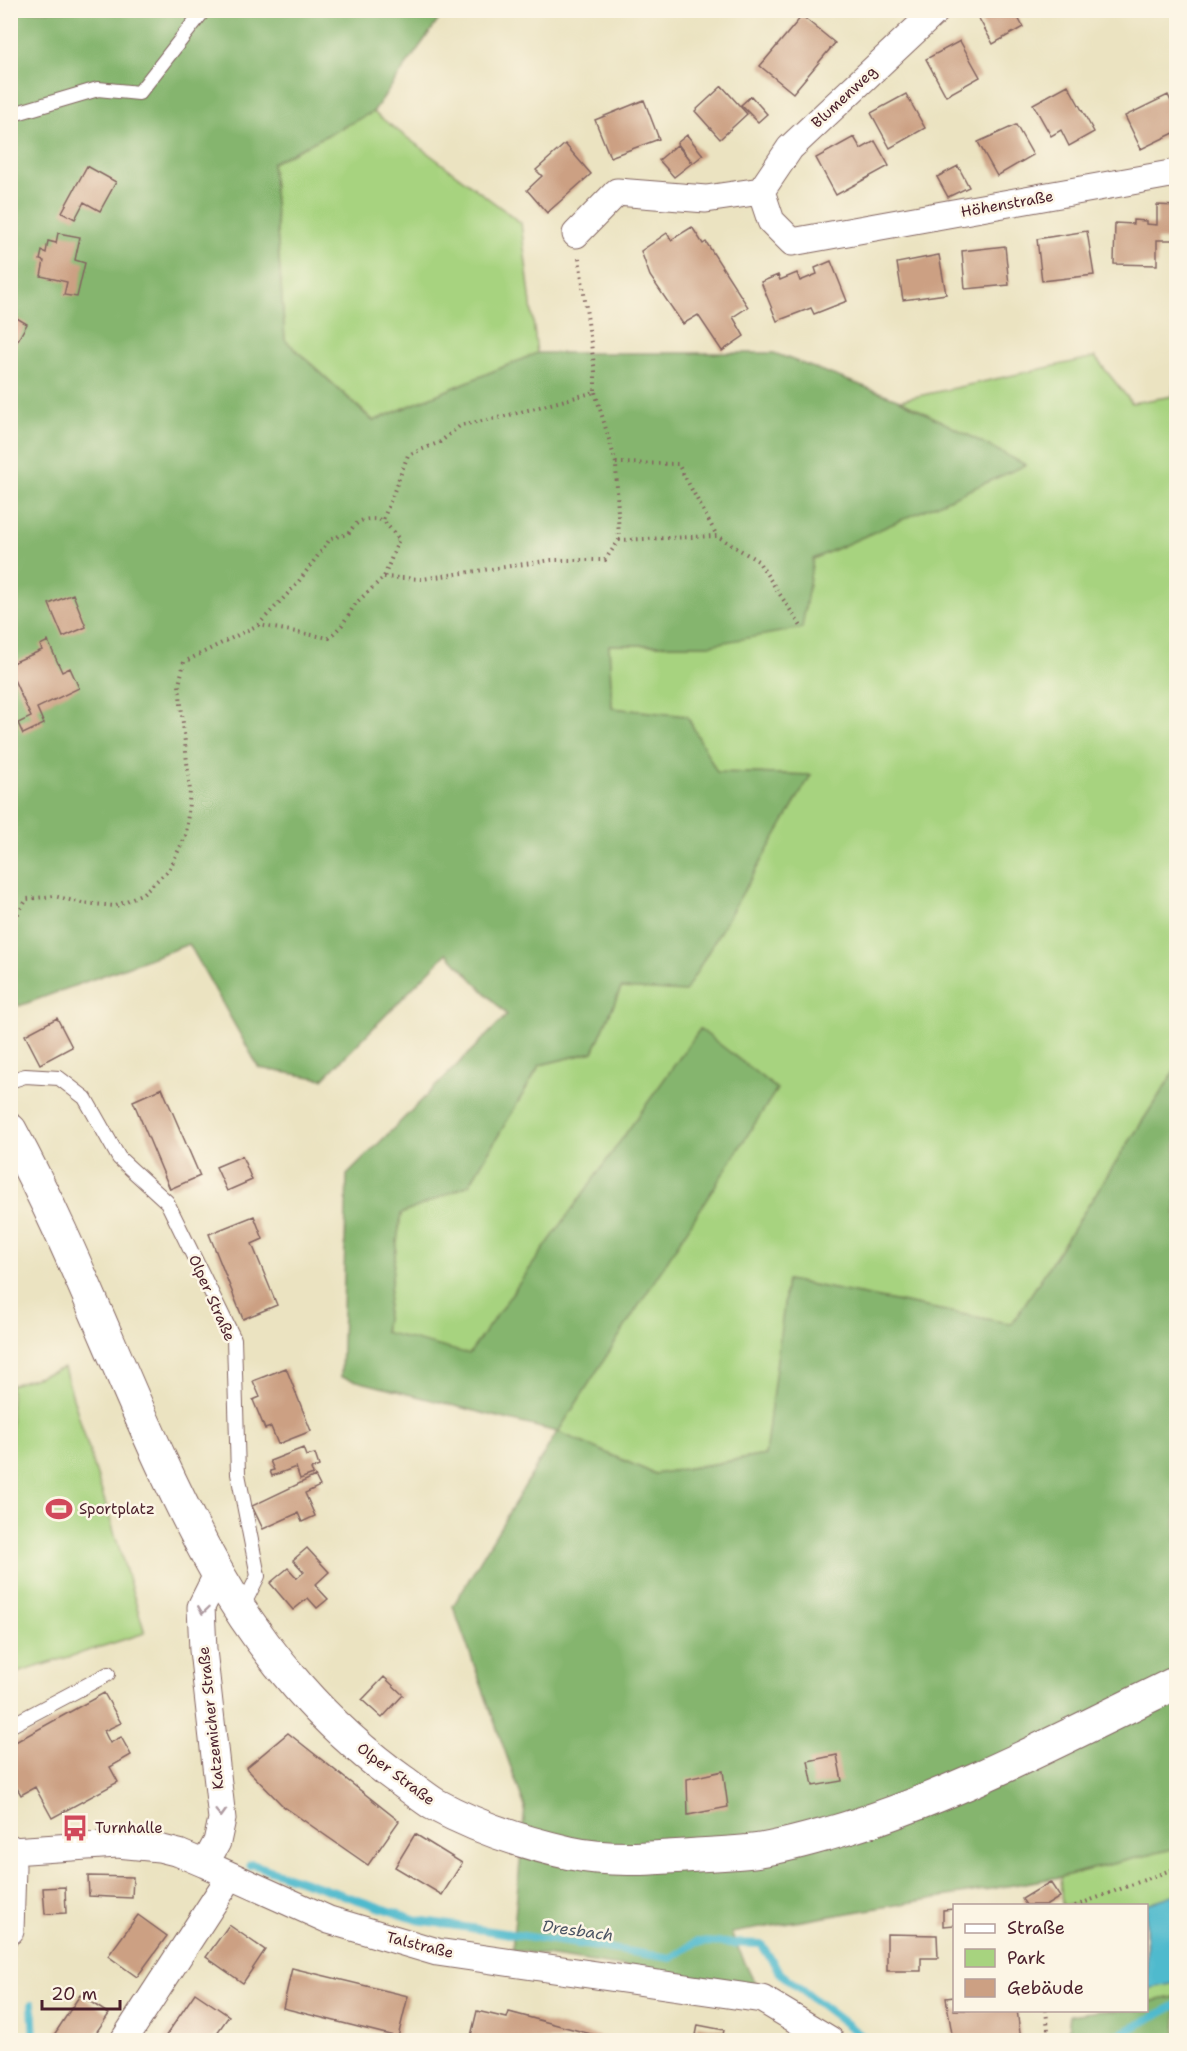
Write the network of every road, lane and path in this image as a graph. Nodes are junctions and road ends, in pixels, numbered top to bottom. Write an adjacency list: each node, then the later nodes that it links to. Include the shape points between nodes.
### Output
1 (204, 10): 3 (lane, via 139,93 98,89)
2 (937, 10): 5 (street, Blumenweg, via 790,148)
3 (10, 115)
4 (1176, 173): 5 (street, Höhenstraße, via 792,242 771,221)
5 (761, 191): 6 (street, via 706,198 617,192)
6 (576, 234): 7 (path, via 596,372)
7 (595, 392): 8 (path); 9 (path, via 461,425 440,442 408,454)
8 (616, 463): 10 (path, via 678,464); 11 (path)
9 (383, 520): 12 (path, via 399,539); 13 (path, via 367,518 348,534 331,538 296,585)
10 (717, 536): 11 (path); 14 (path, via 758,561)
11 (619, 540): 12 (path, via 605,560 552,560 422,579)
12 (384, 577): 13 (path, via 356,603 329,639)
13 (258, 625): 15 (path, via 184,662 179,685 190,791 186,834 169,870 143,893 116,906 54,896 27,899)
14 (802, 628)
15 (10, 930)
16 (10, 1081): 19 (lane, Olper Straße, via 25,1076 59,1078 85,1098 119,1158 167,1202 234,1339 238,1474 258,1576)
17 (10, 1130): 18 (main road, Olper Straße, via 65,1238 162,1462)
18 (218, 1573): 19 (main road, Olper Straße); 24 (street, Katzemicher Straße, one-way to 24, via 201,1607 222,1819 217,1842)
19 (241, 1610): 21 (main road, Olper Straße, via 284,1671 320,1712 374,1761 434,1803 500,1833 572,1854 639,1859 756,1851 828,1834 957,1787)
20 (108, 1674): 22 (lane)
21 (1176, 1683)
22 (10, 1726)
23 (11, 1850): 24 (street, Talstraße, via 117,1844 159,1848); 28 (street)
24 (205, 1864): 26 (street, Talstraße)
25 (1176, 1868): 27 (path)
26 (230, 1877): 30 (street); 31 (street, Talstraße, via 329,1920 437,1952 762,1999)
27 (1078, 1904)
28 (10, 1931)
29 (1046, 2012): 32 (path)
30 (124, 2040)
31 (830, 2040)
32 (1049, 2040)

